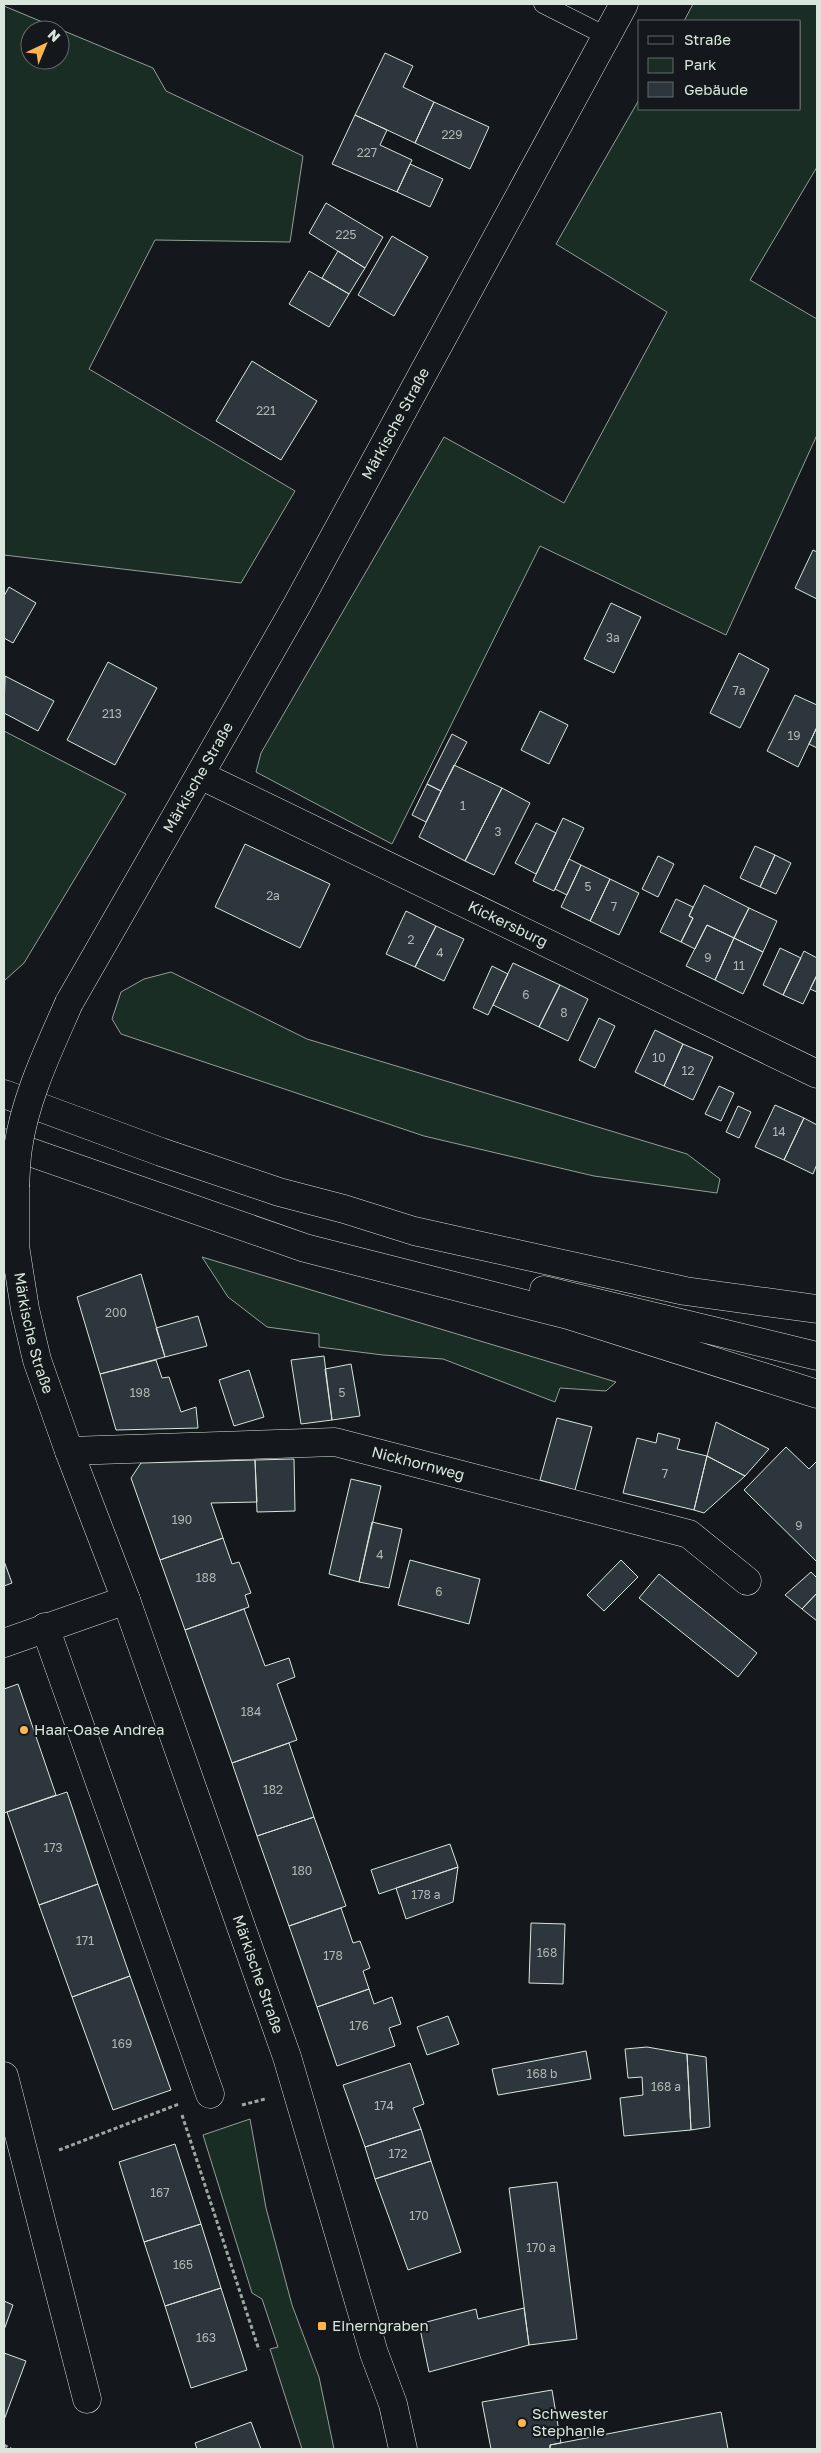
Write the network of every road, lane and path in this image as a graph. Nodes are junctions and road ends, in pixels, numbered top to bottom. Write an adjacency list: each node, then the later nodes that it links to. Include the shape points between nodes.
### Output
1 (543, 4): 3 (lane)
2 (624, 4): 3 (main road, Märkische Straße)
3 (606, 36): 4 (main road, Märkische Straße, via 297,605)
4 (200, 774): 5 (main road, Kickersburg); 12 (main road, Märkische Straße, bridge, via 69,1004 29,1104 18,1147 15,1246 25,1309 37,1360)
5 (817, 1074)
6 (4, 1094): 9 (main road, via 261,1186 414,1231 685,1291)
7 (4, 1143): 8 (main road, via 304,1248)
8 (423, 1277): 10 (main road, via 536,1288); 11 (main road, via 568,1315)
9 (817, 1309)
10 (817, 1356)
11 (817, 1394)
12 (68, 1451): 13 (main road, Nickhornweg, via 335,1442 689,1534); 14 (main road, Märkische Straße)
13 (747, 1582)
14 (126, 1600): 15 (main road); 18 (main road, Märkische Straße)
15 (45, 1627): 16 (main road); 19 (main road)
16 (4, 1643)
17 (4, 2076): 21 (main road)
18 (297, 2091): 19 (path, via 215,2112); 23 (main road, Märkische Straße)
19 (210, 2094): 20 (path)
20 (179, 2105): 21 (path); 22 (path)
21 (26, 2162): 24 (main road)
22 (259, 2350)
23 (374, 2353): 27 (main road, Märkische Straße); 28 (main road, Märkische Straße, via 393,2404)
24 (86, 2399)
25 (4, 2445): 26 (path)
26 (11, 2449)
27 (388, 2449)
28 (403, 2449)

